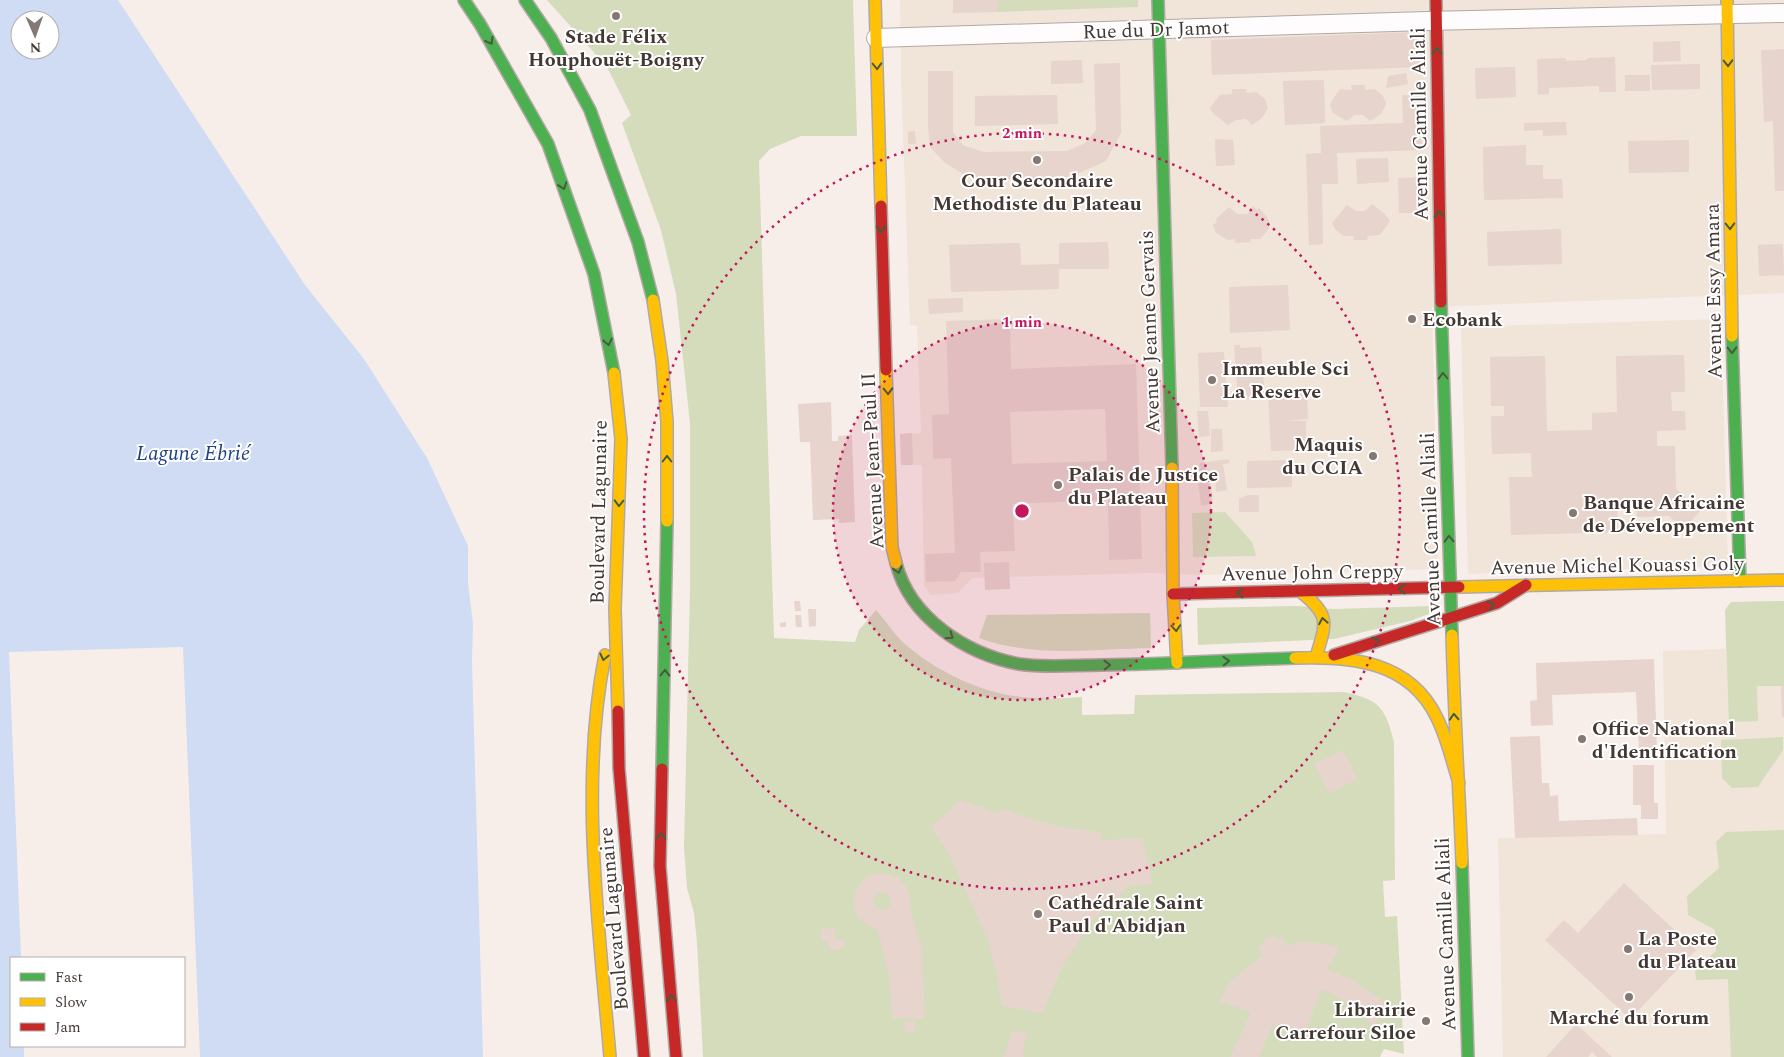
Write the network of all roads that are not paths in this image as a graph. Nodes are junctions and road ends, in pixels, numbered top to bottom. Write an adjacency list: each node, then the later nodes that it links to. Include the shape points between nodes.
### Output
1 (464, 0): 17 (main road, Boulevard Lagunaire, one-way to 17, via 548,144 594,274 612,360 621,439)
2 (525, 0): 25 (main road, one-way to 2, via 660,866 667,547 667,422 662,361 653,301 638,242 593,118 551,38)
3 (875, 0): 10 (main road, Avenue Jean-Paul II)
4 (1158, 0): 9 (main road, Avenue Jeanne Gervais)
5 (1436, 0): 8 (main road, Avenue Camille Aliali)
6 (1727, 7): 7 (street, Rue du Dr Jamot); 8 (street, Rue du Dr Jamot); 12 (main road, Avenue Essy Amara, one-way to 12, via 1731,302)
7 (1784, 13)
8 (1437, 22): 9 (street, Rue du Dr Jamot); 14 (main road, Avenue Camille Aliali, one-way to 8, via 1439,252)
9 (1159, 30): 10 (street, Rue du Dr Jamot); 16 (main road, Avenue Jeanne Gervais, via 1173,492)
10 (876, 38): 21 (main road, Avenue Jean-Paul II, one-way to 21, via 892,547 899,575 908,593 946,634 959,643 1003,659 1030,665)
11 (1784, 580): 12 (main road, Avenue Michel Kouassi Goly)
12 (1740, 581): 13 (main road, Avenue Michel Kouassi Goly)
13 (1526, 585): 14 (main road, Avenue Michel Kouassi Goly); 18 (main road, Avenue Jean-Paul II, one-way to 13, via 1498,603)
14 (1451, 588): 15 (main road, Avenue John Creppy, one-way to 15); 18 (main road, Avenue Camille Aliali)
15 (1301, 592): 16 (main road, Avenue John Creppy, one-way to 16); 20 (main road, one-way to 15, via 1324,619 1319,608)
16 (1173, 594): 21 (main road, Avenue Jeanne Gervais, one-way to 21)
17 (615, 609): 23 (main road, one-way to 23, via 598,685 593,783 596,892); 24 (main road, Boulevard Lagunaire, via 618,768)
18 (1452, 616): 19 (main road, Avenue Jean-Paul II, one-way to 18); 22 (main road, Avenue Camille Aliali, one-way to 18)
19 (1330, 656): 20 (main road, Avenue Jean-Paul II); 22 (main road, Avenue Jean-Paul II, via 1376,664 1414,686 1440,724)
20 (1316, 657): 21 (main road, Avenue Jean-Paul II, one-way to 20)
21 (1177, 663)
22 (1459, 783): 26 (main road, Avenue Camille Aliali)
23 (610, 1057)
24 (644, 1057)
25 (676, 1057)
26 (1468, 1057)

